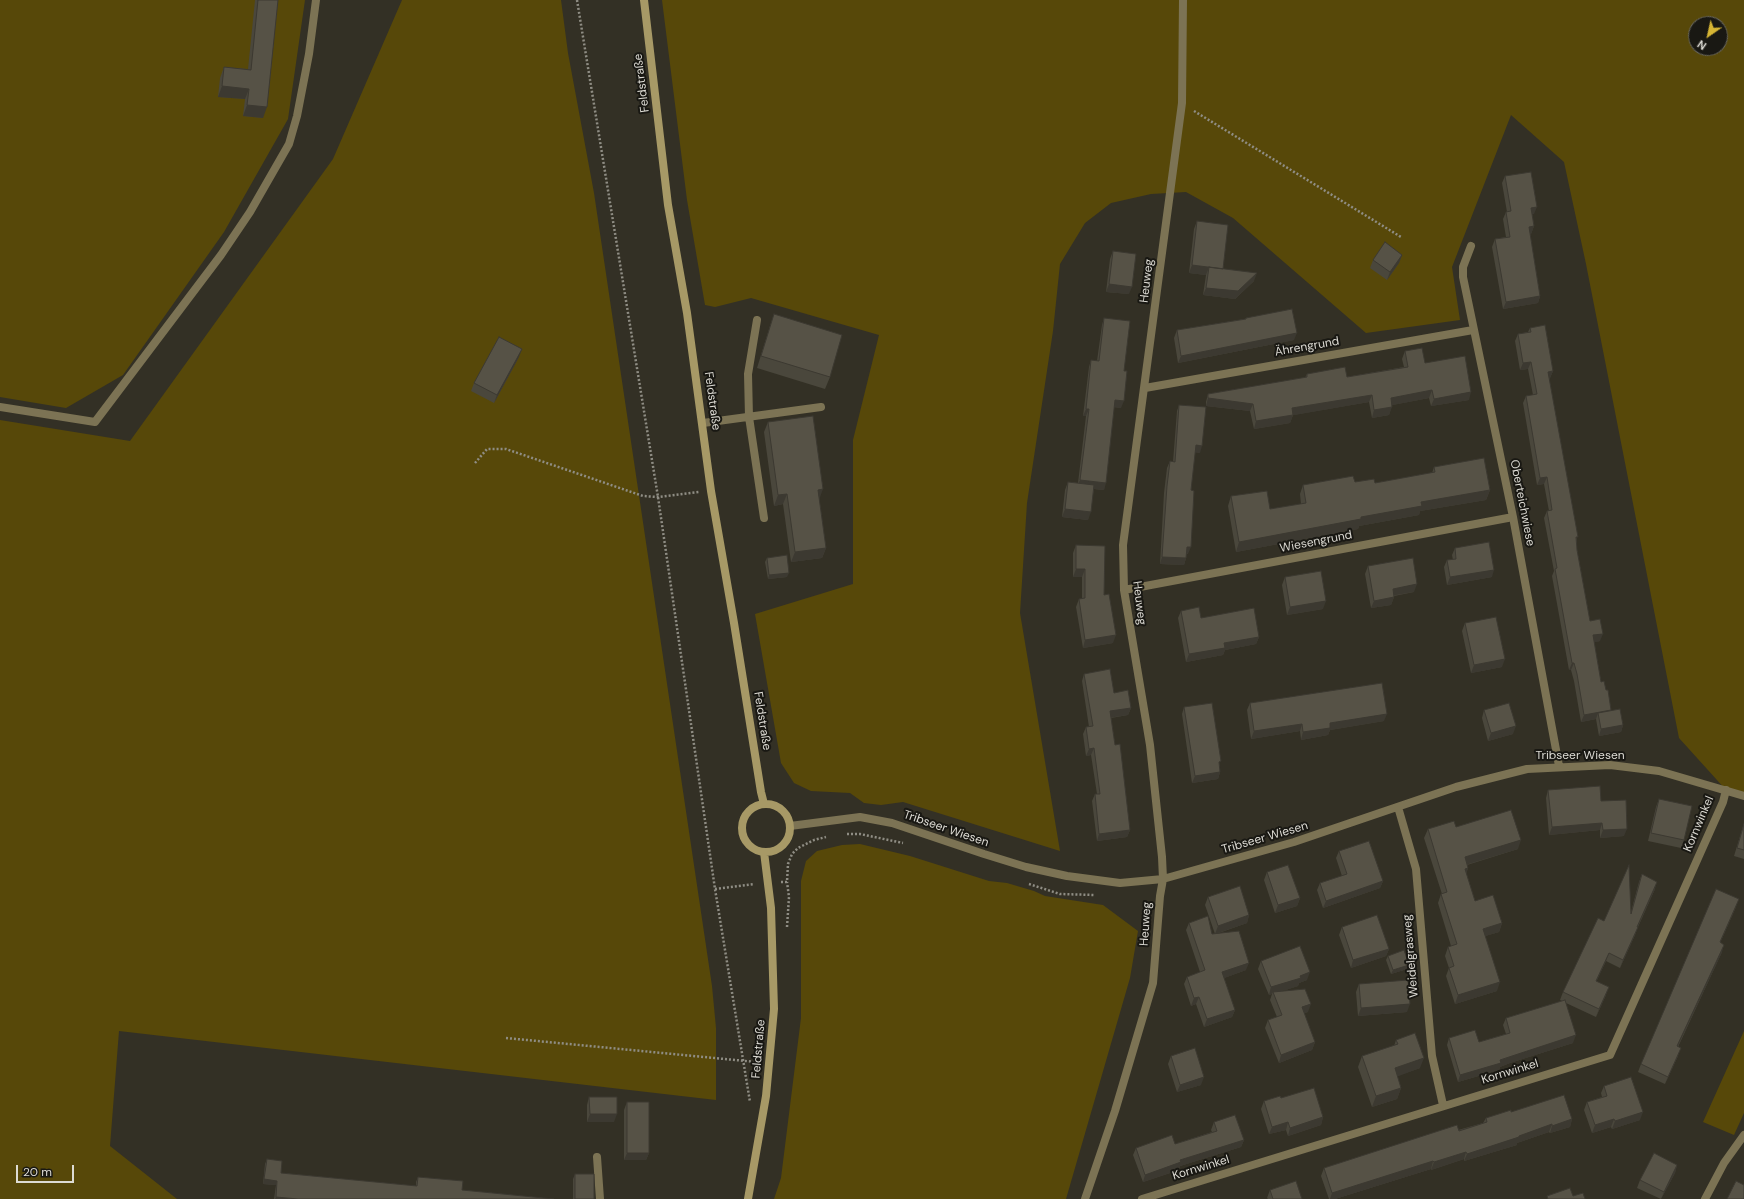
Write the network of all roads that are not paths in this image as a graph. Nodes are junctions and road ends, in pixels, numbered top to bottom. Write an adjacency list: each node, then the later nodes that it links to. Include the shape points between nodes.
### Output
1 (316, 0): 9 (street, via 307,62 288,144 250,212 221,255 95,422)
2 (644, 0): 11 (main road, Feldstraße, via 668,205)
3 (1183, 0): 7 (street, Heuweg, via 1182,103)
4 (1471, 246): 6 (street, Oberteichwiese, via 1463,267 1463,277)
5 (757, 320): 10 (street, via 748,374)
6 (1473, 330): 7 (street, Ährengrund); 12 (street, Oberteichwiese)
7 (1145, 388): 14 (street, Heuweg, via 1123,545)
8 (821, 407): 10 (street)
9 (0, 408)
10 (749, 417): 11 (street); 13 (street)
11 (703, 423): 18 (main road, Feldstraße, via 711,491)
12 (1513, 517): 14 (street, Wiesengrund); 15 (street, Oberteichwiese)
13 (764, 518)
14 (1124, 590): 22 (street, Heuweg, via 1150,745)
15 (1559, 766): 16 (street, Tribseer Wiesen, via 1610,765 1659,771); 19 (street, Tribseer Wiesen, via 1527,768 1456,787)
16 (1726, 790): 17 (street, Tribseer Wiesen); 23 (street, Kornwinkel, via 1723,802 1610,1055)
17 (1744, 796)
18 (764, 804): 20 (main road, via 772,804 785,812); 21 (main road, via 750,810 742,824 745,840 750,846)
19 (1398, 807): 22 (street, Tribseer Wiesen, via 1294,842); 23 (street, Weidelgrasweg, via 1416,869 1432,1056)
20 (790, 826): 21 (main road, via 790,834 783,845 772,852); 22 (street, Tribseer Wiesen, via 860,817 892,823 1026,867 1066,876 1120,883)
21 (764, 852): 27 (main road, Feldstraße, via 768,883 774,1009 761,1132)
22 (1163, 879): 28 (street, Heuweg, via 1153,983 1115,1111)
23 (1443, 1105): 29 (street, Kornwinkel)
24 (1744, 1135): 30 (street, via 1724,1163)
25 (597, 1158): 26 (street)
26 (600, 1199)
27 (748, 1199)
28 (1085, 1199)
29 (1142, 1199)
30 (1705, 1199)

